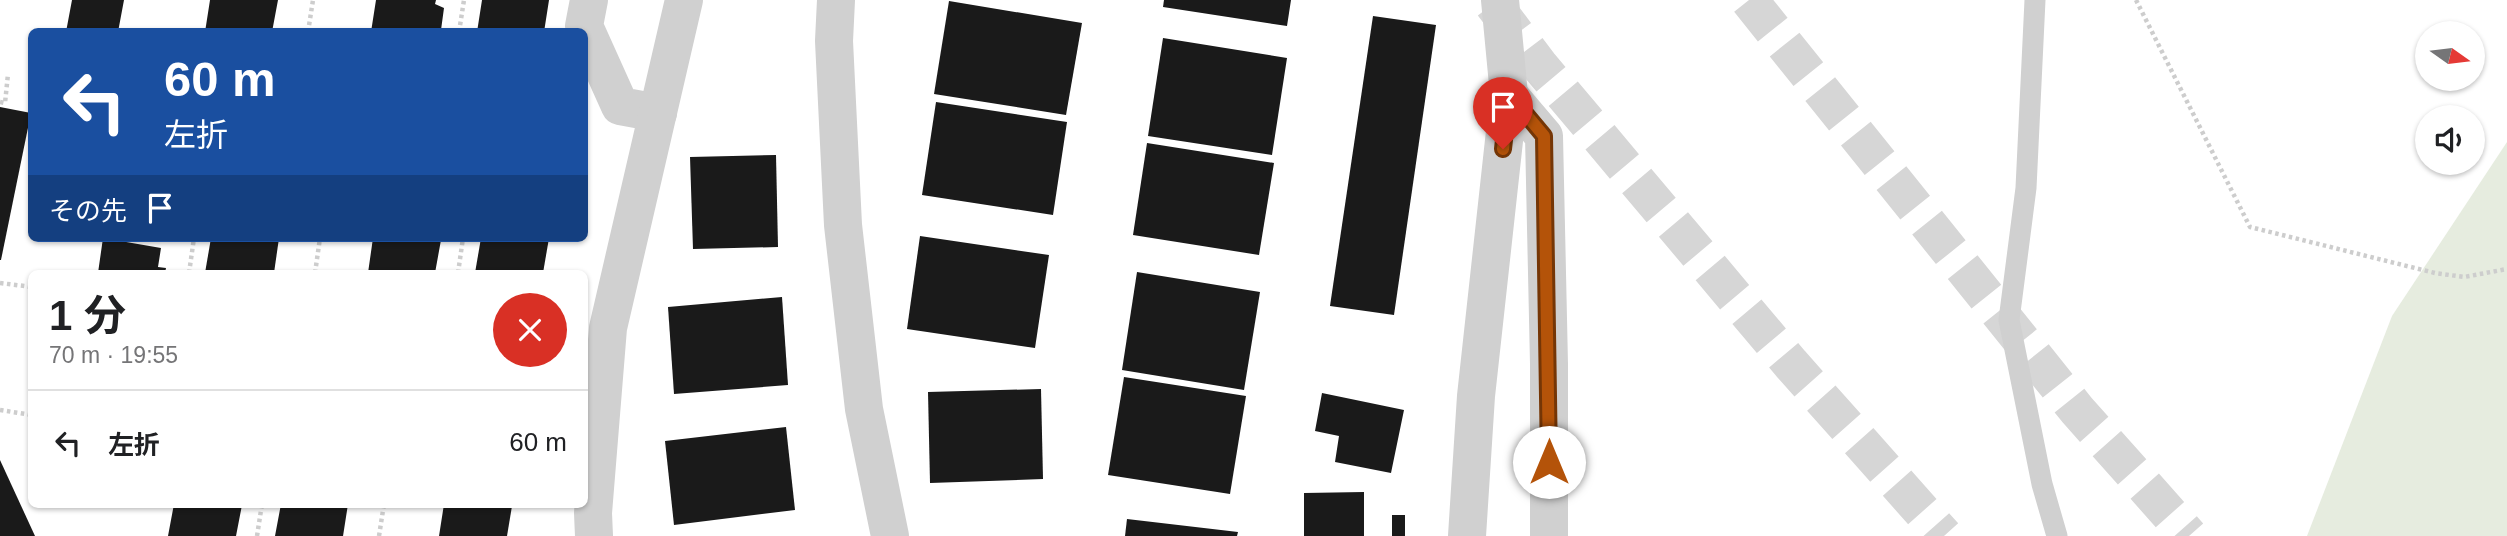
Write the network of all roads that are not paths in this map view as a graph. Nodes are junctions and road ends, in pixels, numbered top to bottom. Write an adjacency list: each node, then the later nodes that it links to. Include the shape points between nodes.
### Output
1 (589, 0): 6 (street)
2 (684, 0): 9 (street)
3 (836, 0): 11 (street, via 843,225 864,410)
4 (1500, 0): 8 (street)
5 (2035, 0): 14 (lane, via 2026,188 2009,320)
6 (585, 28)
7 (588, 35): 9 (street, via 620,106)
8 (1509, 94): 12 (street, via 1476,396); 13 (street, via 1544,136)
9 (657, 113): 10 (street, via 608,328)
10 (594, 536)
11 (890, 536)
12 (1466, 536)
13 (1549, 536)
14 (2057, 536)

